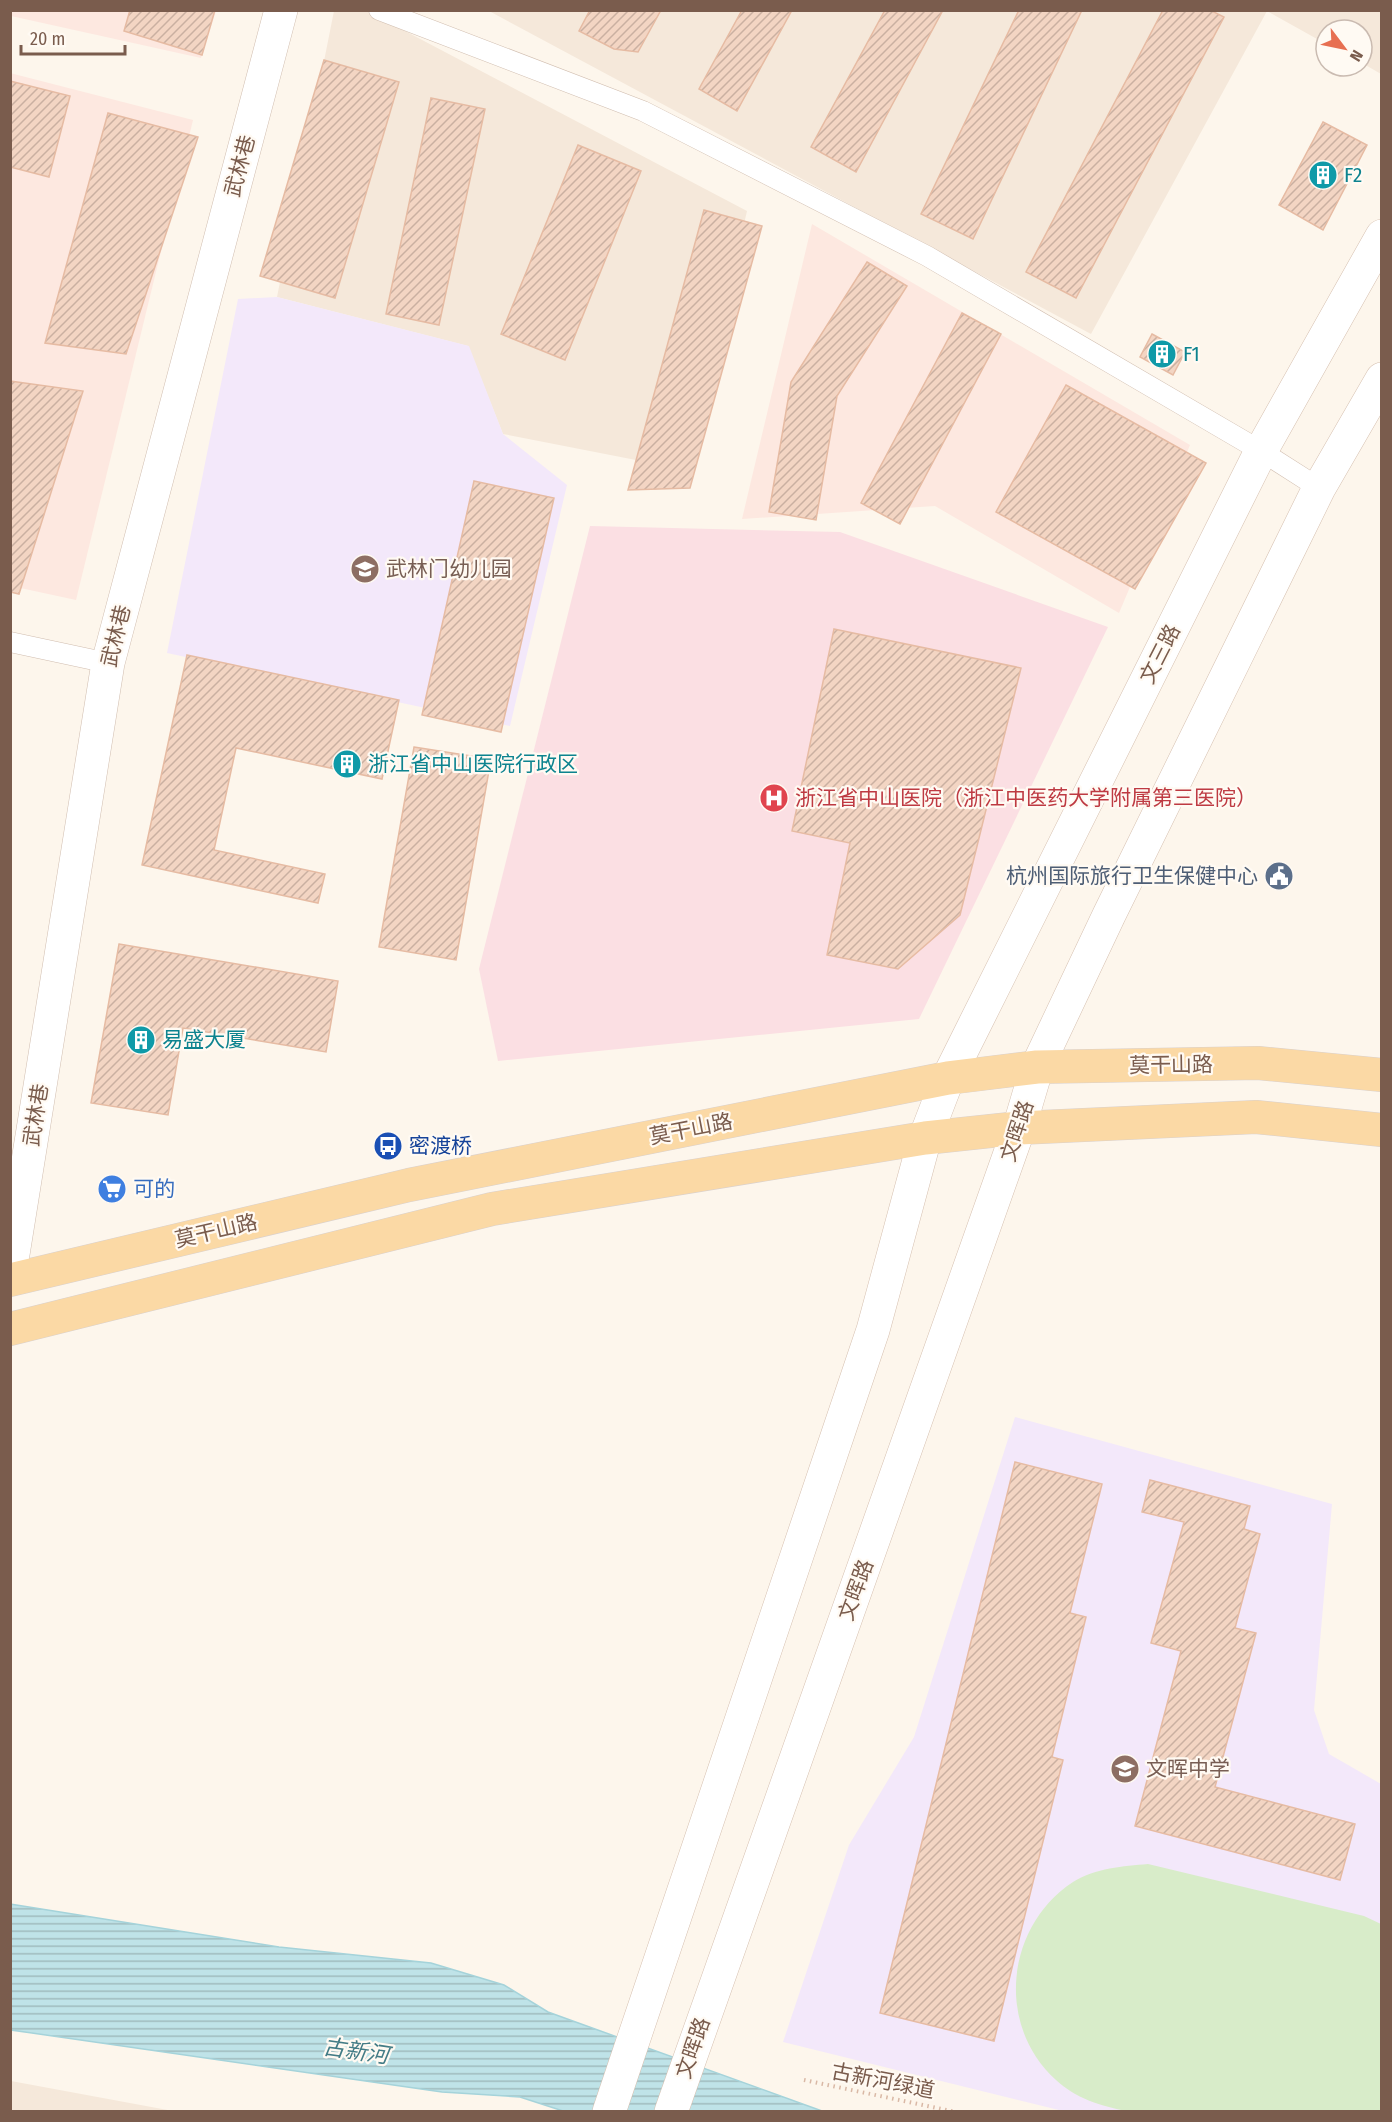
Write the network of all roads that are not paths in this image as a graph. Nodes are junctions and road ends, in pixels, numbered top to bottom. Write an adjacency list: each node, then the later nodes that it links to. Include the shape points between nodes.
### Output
1 (281, 10): 8 (main road, 武林巷)
2 (379, 10): 5 (lane, via 643,111 927,256)
3 (1382, 236): 5 (main road, 文三路)
4 (1382, 379): 6 (main road)
5 (1261, 451): 6 (lane); 11 (main road, 文三路)
6 (1319, 488): 9 (main road)
7 (10, 642): 8 (lane)
8 (108, 663): 15 (main road, 武林巷)
9 (1037, 1067): 10 (main road, 莫干山路, via 1258,1064); 11 (main road, 莫干山路); 12 (main road, 文晖路)
10 (1382, 1075)
11 (948, 1078): 14 (main road); 16 (main road, 莫干山路, via 409,1185)
12 (1019, 1128): 13 (main road, via 1256,1117); 14 (main road); 19 (main road, 文晖路)
13 (1382, 1130)
14 (925, 1138): 17 (main road, via 492,1209); 18 (main road, via 873,1330)
15 (10, 1273)
16 (10, 1280)
17 (10, 1329)
18 (609, 2112)
19 (671, 2112)

